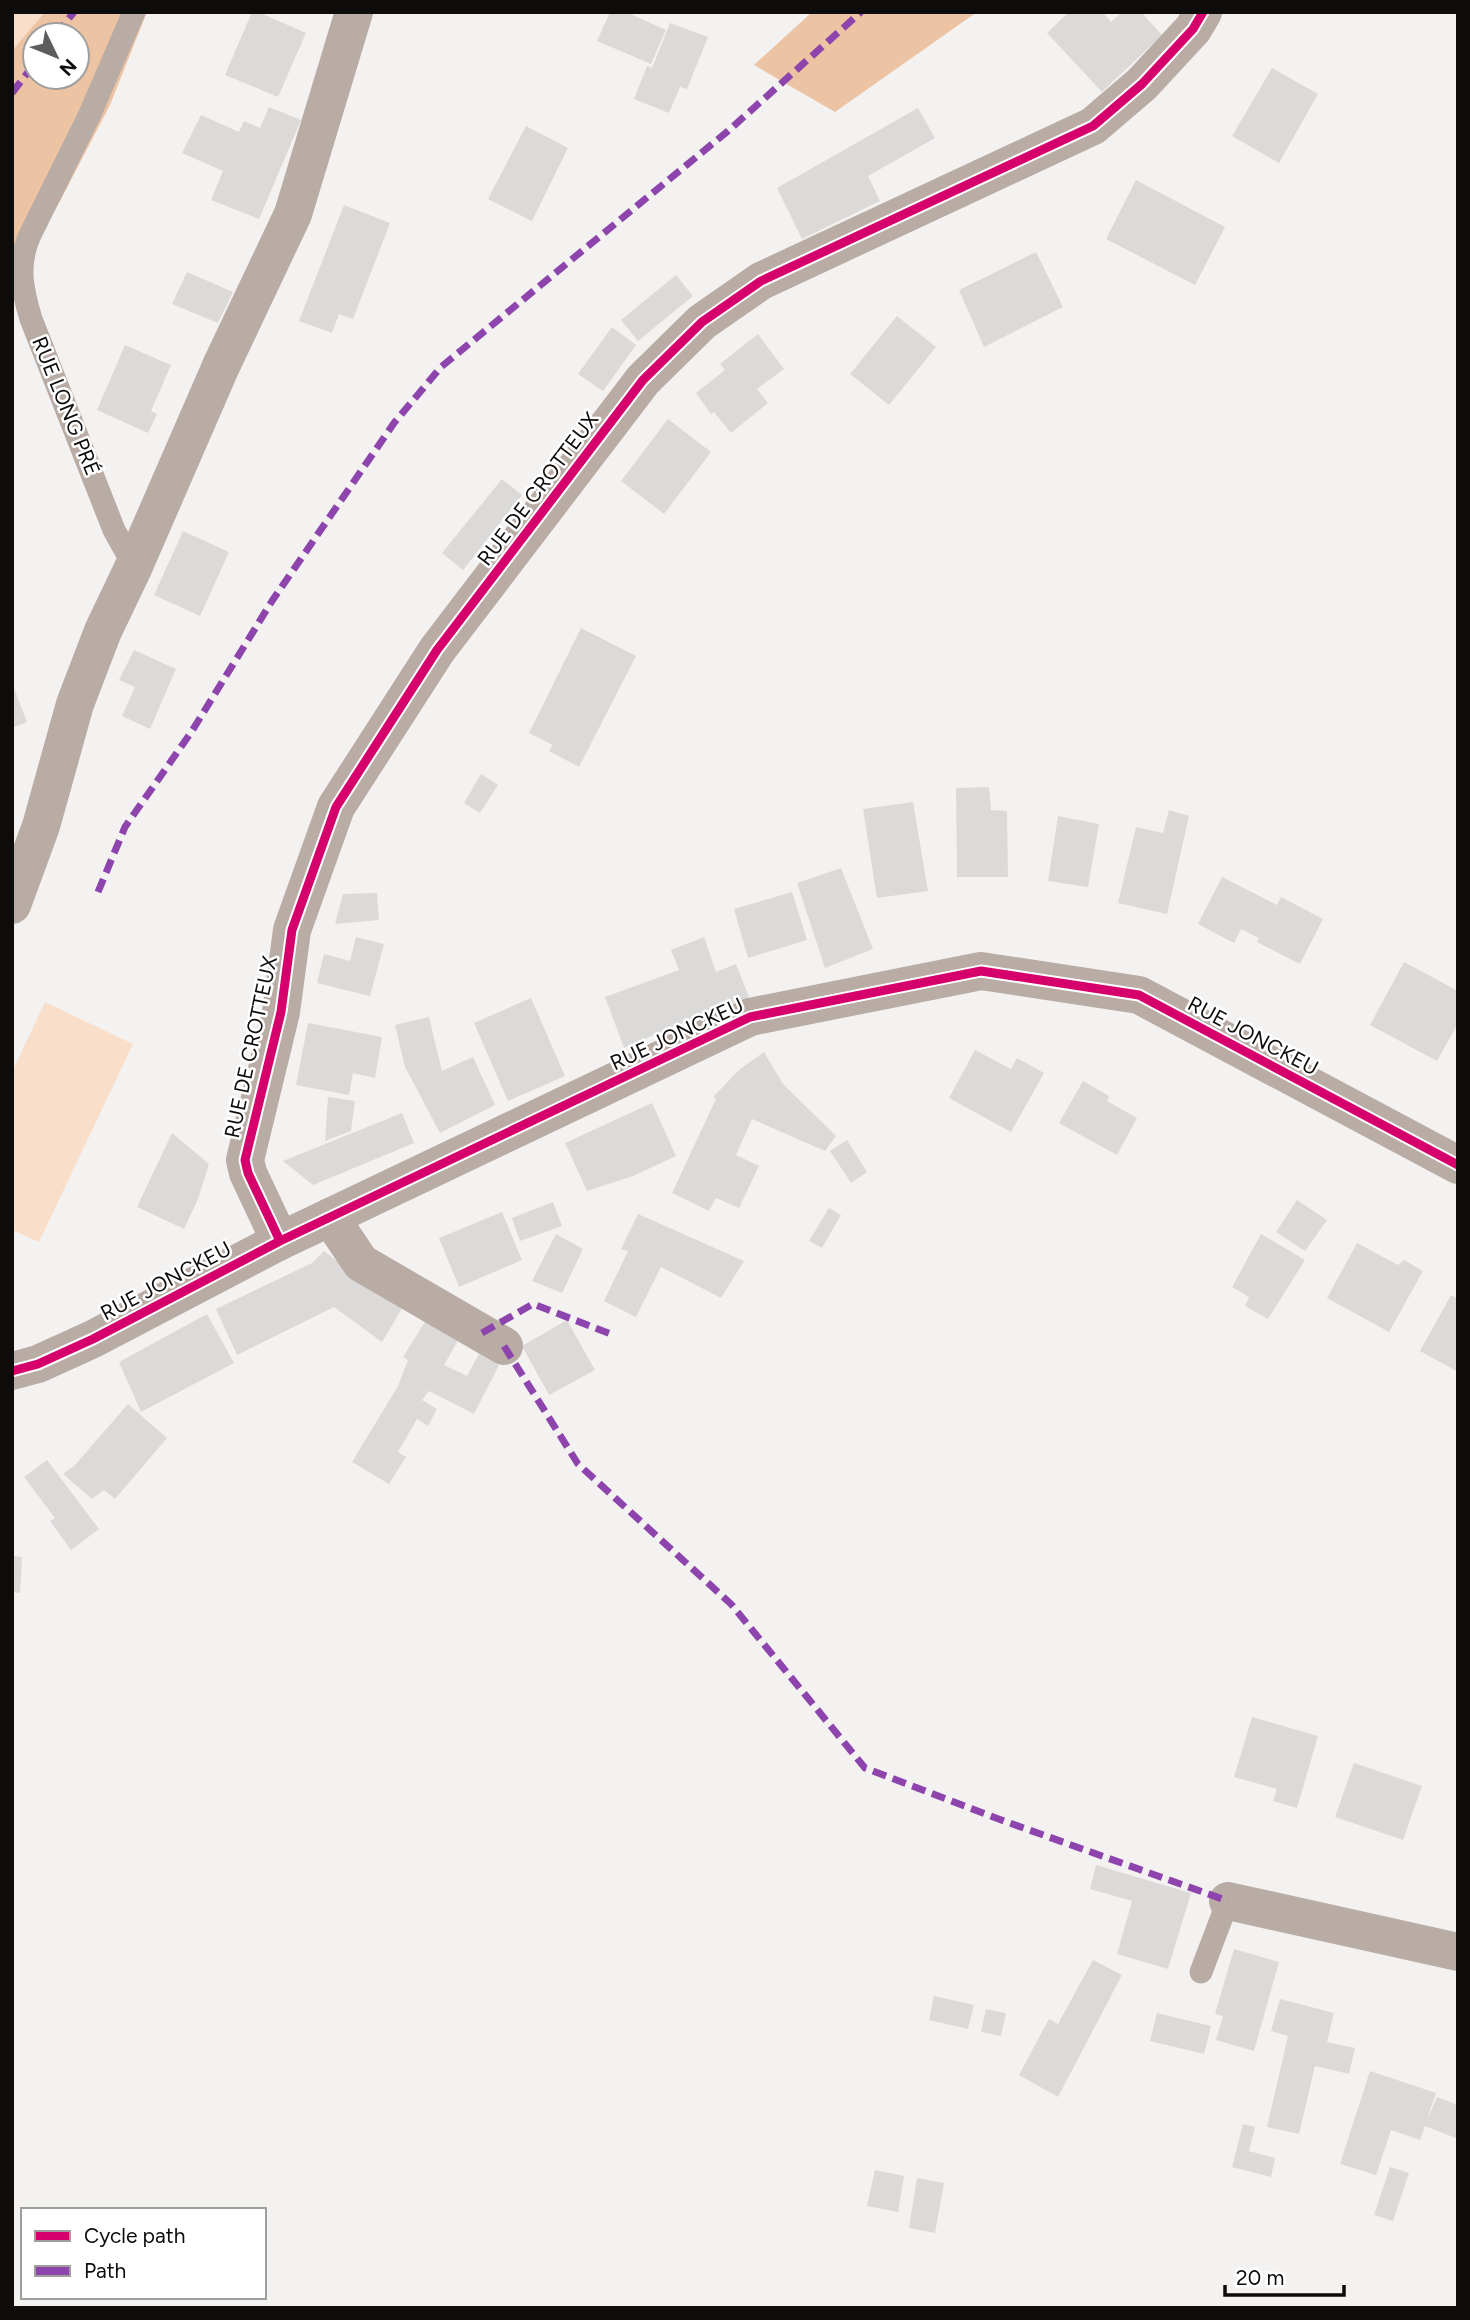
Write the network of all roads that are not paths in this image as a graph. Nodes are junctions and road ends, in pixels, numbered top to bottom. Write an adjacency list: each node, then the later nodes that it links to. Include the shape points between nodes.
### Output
1 (134, 12): 4 (lane, RUE LONG PRÉ, via 29,237 20,268 31,318 114,530)
2 (354, 12): 4 (street, via 293,214)
3 (1203, 12): 8 (street, RUE DE CROTTEUX, via 1142,84 1093,126 761,281 702,322 643,380 437,650 336,807 292,930 281,1012 245,1160)
4 (134, 566): 5 (street, via 79,693 41,826)
5 (12, 905)
6 (1458, 1165): 7 (street, RUE JONCKEU, via 1139,995 981,971 750,1017)
7 (330, 1217): 8 (street, RUE JONCKEU); 9 (street, via 361,1263)
8 (280, 1241): 10 (street, RUE JONCKEU, via 93,1339)
9 (504, 1346)
10 (12, 1371)
11 (1228, 1901): 12 (street); 13 (lane)
12 (1458, 1952)
13 (1201, 1972)

